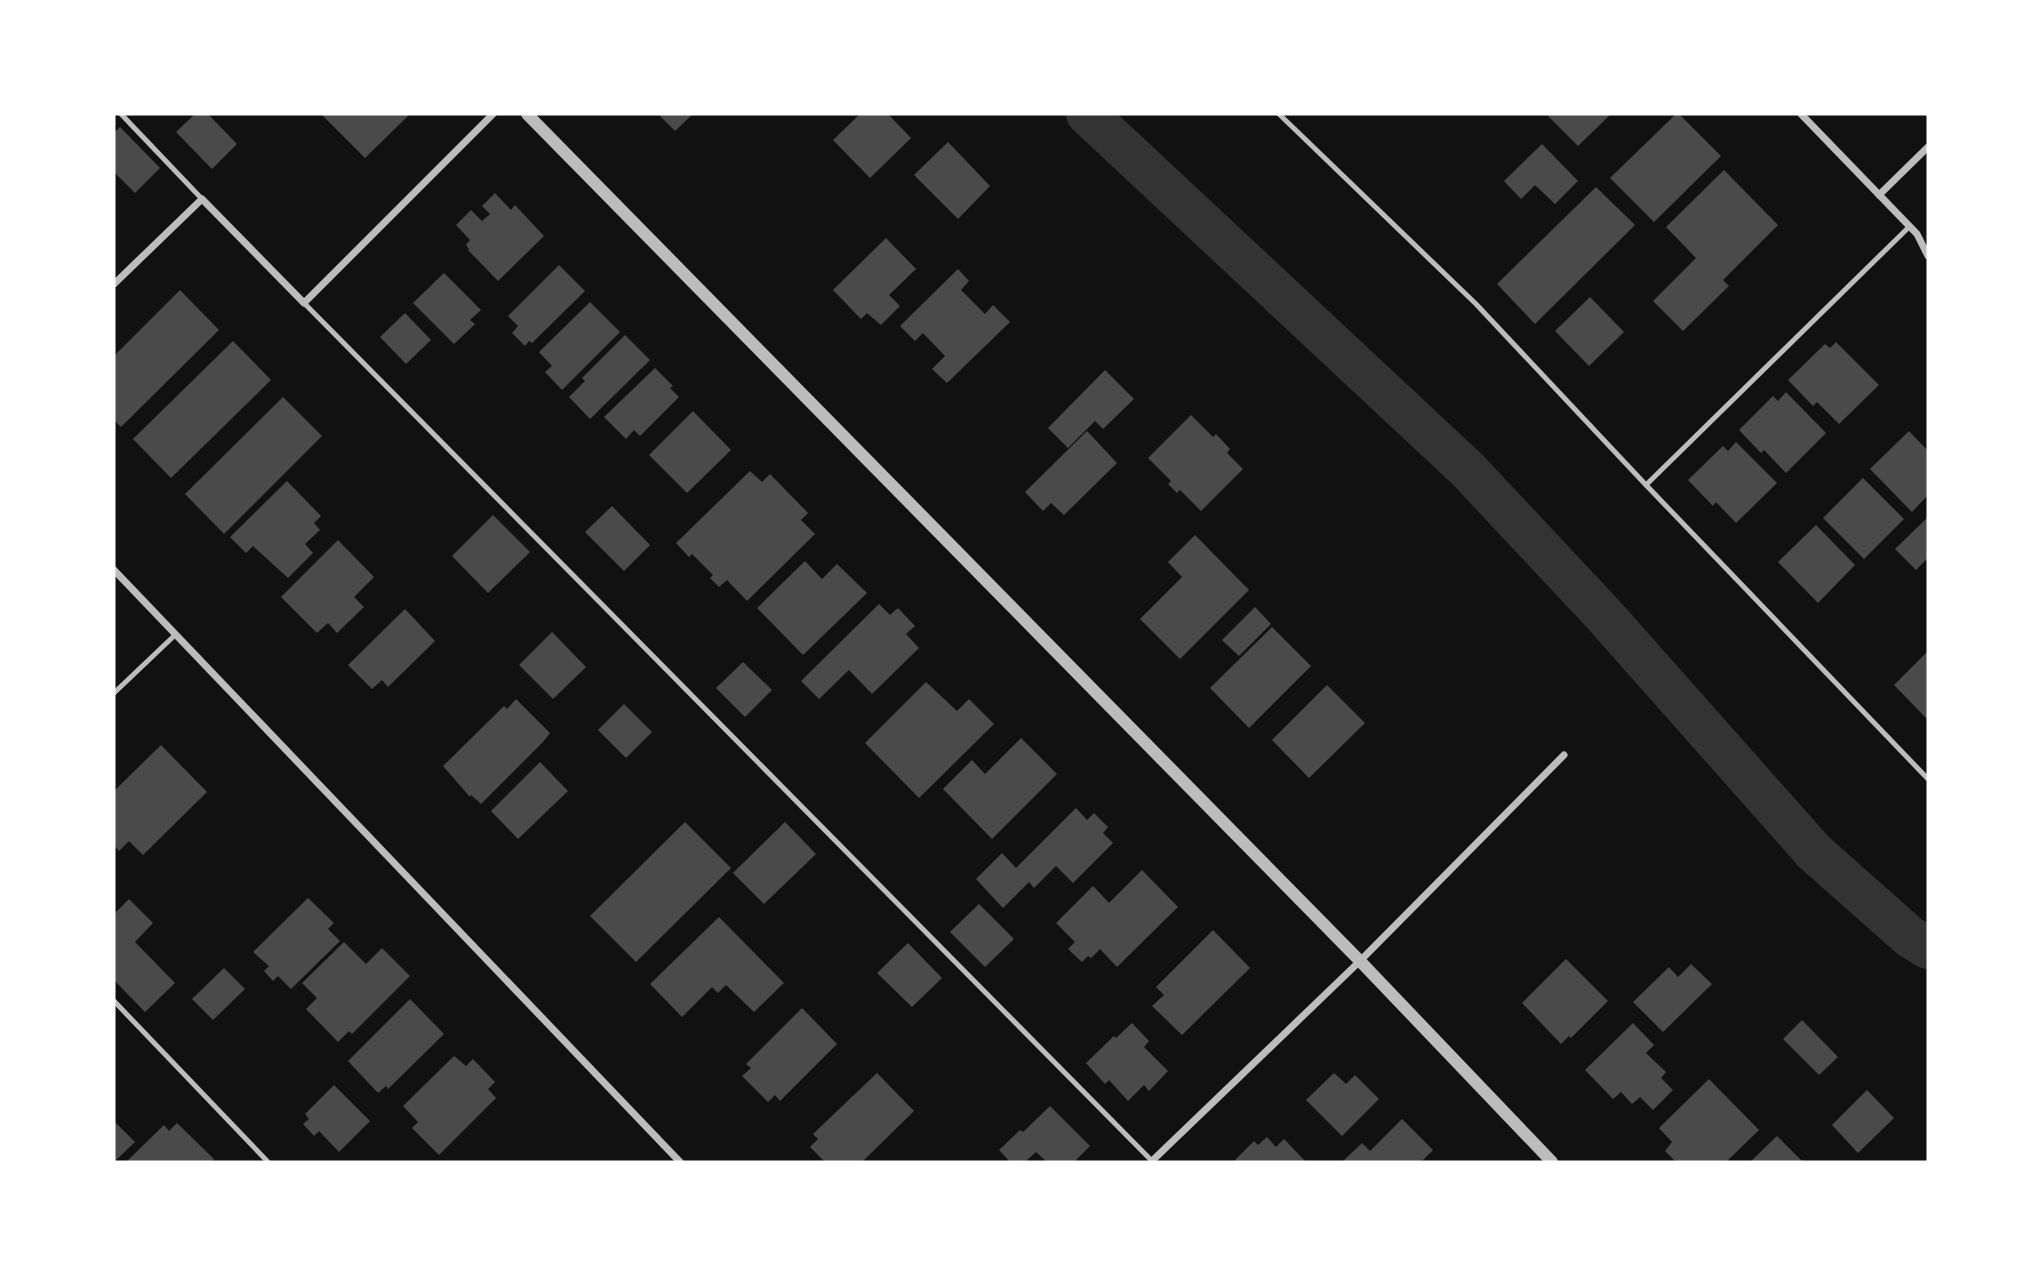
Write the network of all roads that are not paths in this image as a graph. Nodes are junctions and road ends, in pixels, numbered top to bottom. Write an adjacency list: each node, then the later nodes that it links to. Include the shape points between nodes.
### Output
1 (121, 114): 8 (lane)
2 (492, 114): 12 (street)
3 (527, 114): 19 (street)
4 (1279, 114): 13 (lane, via 1476,304)
5 (1801, 114): 7 (street)
6 (1928, 147): 7 (street)
7 (1880, 195): 9 (street)
8 (202, 199): 11 (street); 12 (street)
9 (1910, 226): 10 (street); 13 (lane)
10 (1928, 256)
11 (114, 284)
12 (304, 303): 21 (lane)
13 (1646, 485): 18 (lane)
14 (114, 570): 15 (street)
15 (175, 635): 16 (lane); 23 (street)
16 (114, 692)
17 (1564, 755): 19 (street)
18 (1928, 779)
19 (1360, 961): 21 (street); 24 (street)
20 (114, 1001): 22 (lane)
21 (1153, 1161)
22 (268, 1162)
23 (680, 1162)
24 (1552, 1162)

